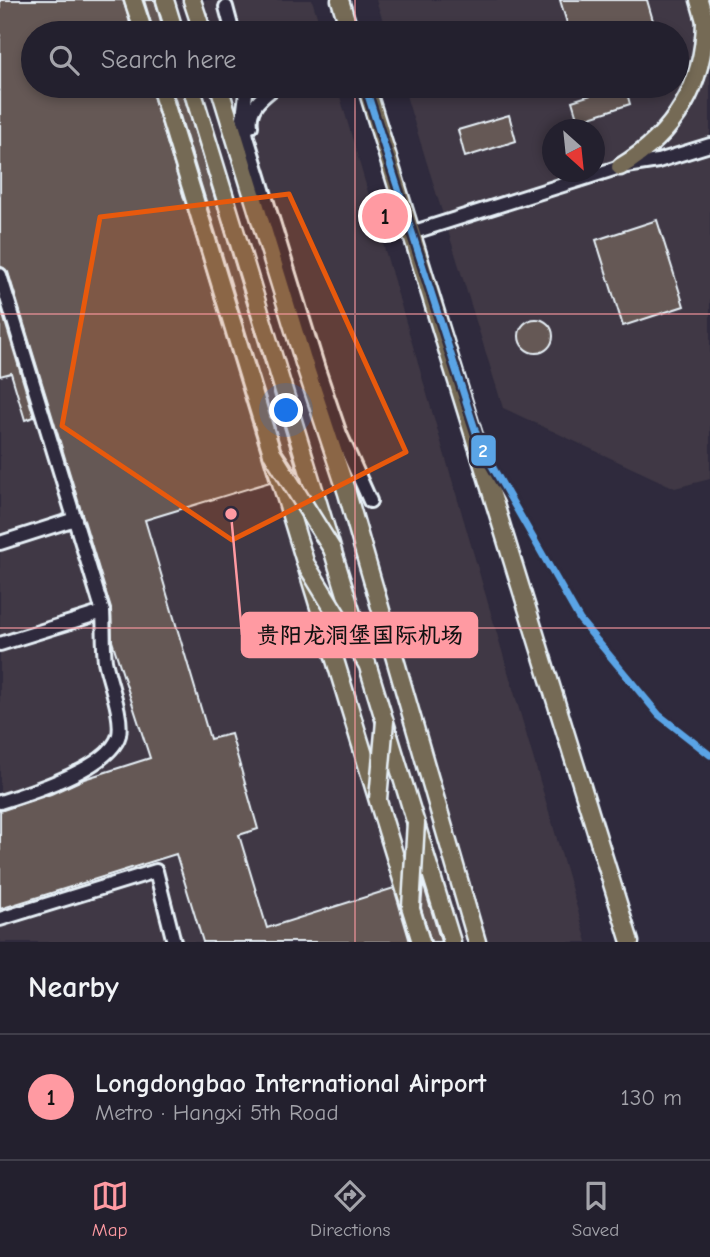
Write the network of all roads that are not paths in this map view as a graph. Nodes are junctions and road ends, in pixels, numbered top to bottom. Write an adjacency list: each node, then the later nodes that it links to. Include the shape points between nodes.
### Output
1 (136, 0): 7 (main road)
2 (165, 0): 8 (main road)
3 (192, 0): 9 (main road)
4 (340, 0): 11 (main road)
5 (699, 0): 12 (main road)
6 (226, 8): 10 (street)
7 (142, 21)
8 (171, 21)
9 (198, 21)
10 (230, 21)
11 (346, 21)
12 (705, 21): 13 (main road); 14 (main road, via 703,51)
13 (710, 37)
14 (689, 91)
15 (166, 98): 28 (main road)
16 (166, 98): 44 (main road)
17 (195, 98): 32 (main road, bridge)
18 (223, 98): 46 (main road, via 347,493)
19 (245, 98): 27 (street, via 247,137 318,372)
20 (262, 98): 27 (street, via 251,112 250,123)
21 (370, 98): 25 (main road)
22 (686, 98): 24 (main road, via 661,137)
23 (710, 145): 24 (street)
24 (620, 167): 25 (street)
25 (411, 233): 47 (main road)
26 (0, 275): 30 (street)
27 (345, 441): 29 (street)
28 (272, 453): 32 (main road, bridge); 33 (main road, bridge)
29 (370, 501)
30 (75, 519): 31 (street); 34 (street)
31 (0, 543)
32 (332, 549): 36 (main road, bridge)
33 (307, 566): 36 (main road, bridge); 38 (main road, bridge)
34 (103, 612): 35 (street); 39 (street, via 105,659 119,724 113,748 50,786)
35 (0, 644)
36 (367, 664): 37 (main road)
37 (385, 721): 38 (main road, bridge); 40 (main road, bridge)
38 (378, 799): 41 (main road, bridge)
39 (0, 802)
40 (416, 822): 41 (main road, bridge); 45 (main road)
41 (411, 907): 44 (main road)
42 (0, 919): 43 (street, via 156,871)
43 (174, 942)
44 (422, 942)
45 (452, 942)
46 (477, 942)
47 (630, 942)

